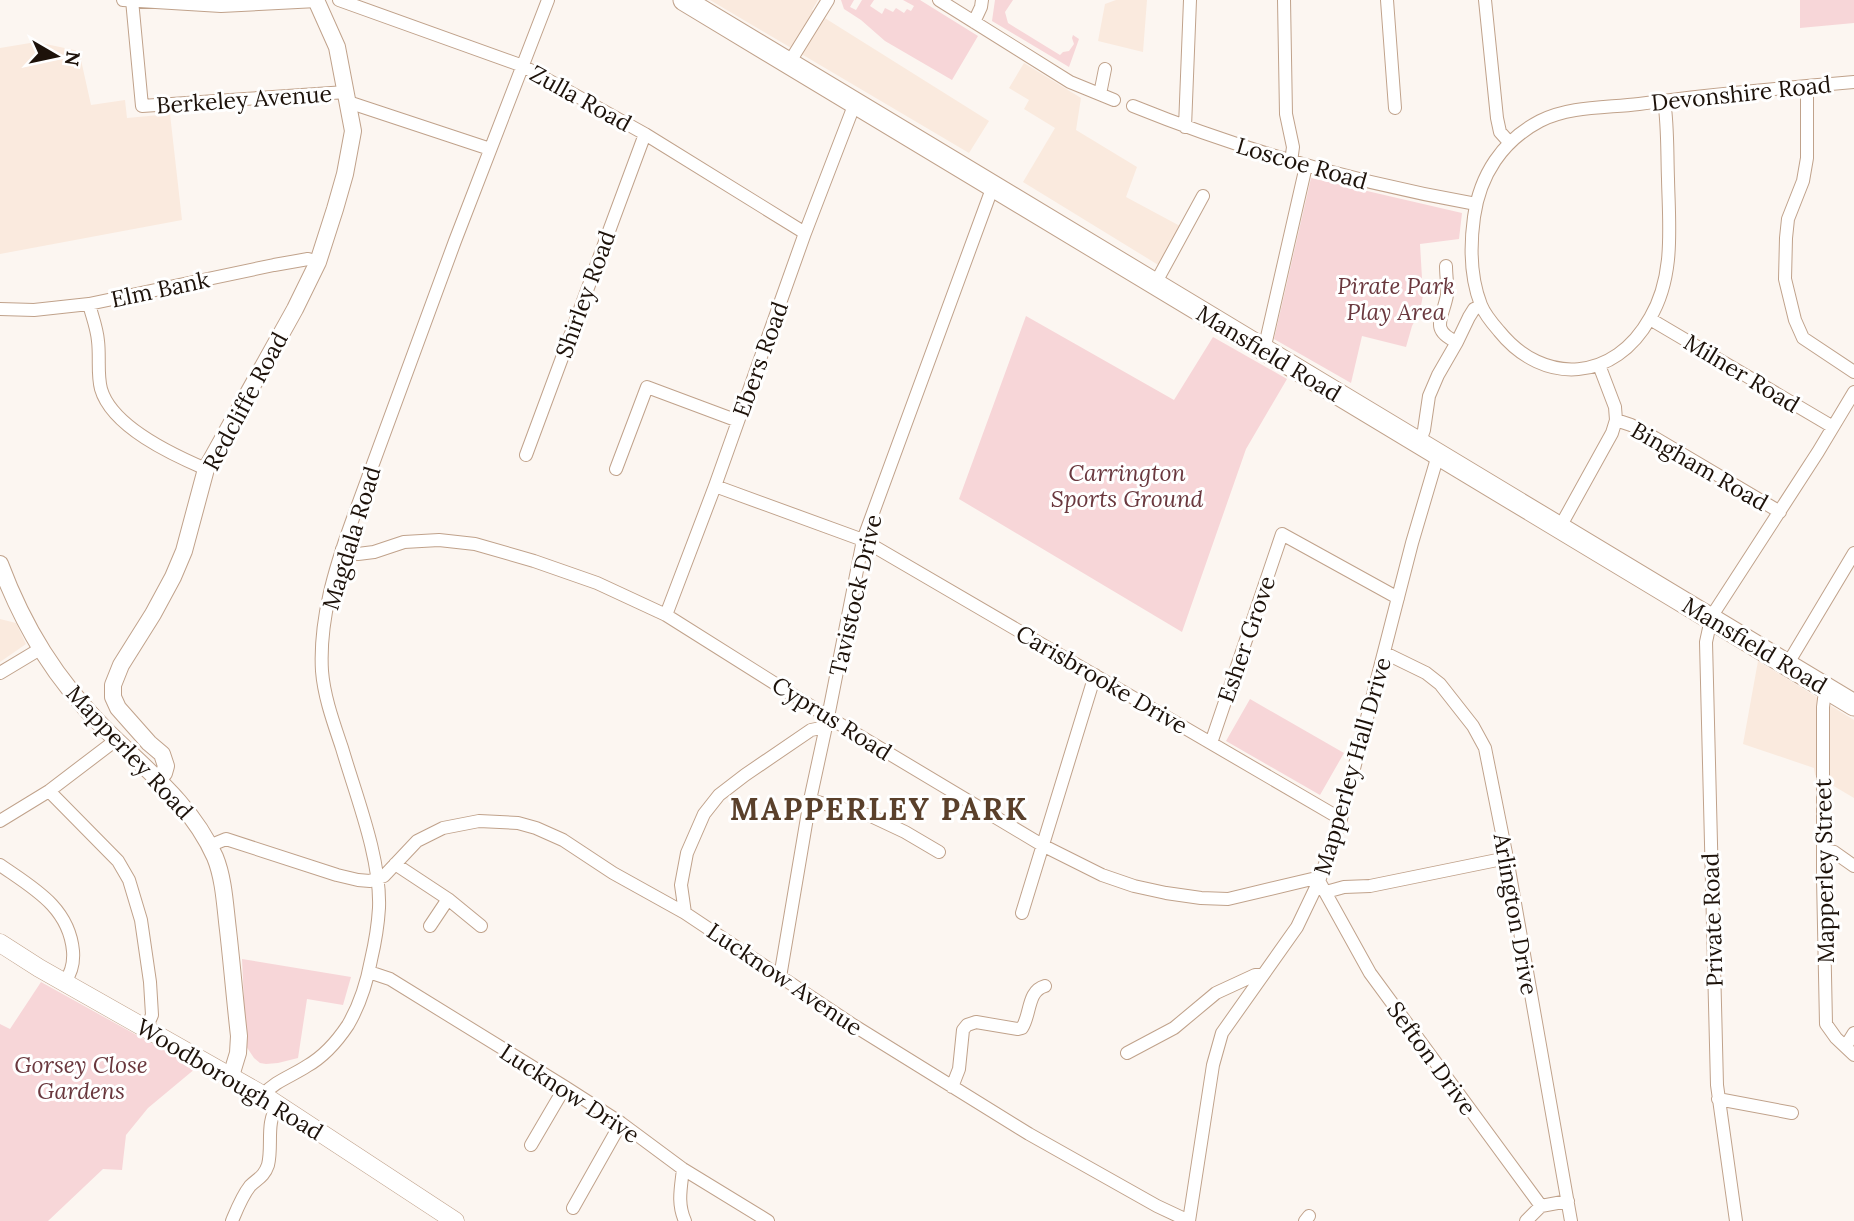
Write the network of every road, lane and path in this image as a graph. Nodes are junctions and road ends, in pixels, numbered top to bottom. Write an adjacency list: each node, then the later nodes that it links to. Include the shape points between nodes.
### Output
1 (123, 0): 13 (street)
2 (317, 0): 13 (street, via 221,6); 21 (street, Redcliffe Road, via 337,47)
3 (339, 0): 16 (street, Zulla Road)
4 (548, 0): 16 (street, Magdala Road)
5 (684, 0): 15 (highway, Mansfield Road)
6 (828, 0): 15 (street)
7 (939, 0): 14 (street)
8 (982, 0): 14 (street)
9 (1190, 0): 27 (street)
10 (1284, 0): 31 (street)
11 (1387, 0): 23 (street)
12 (1485, 0): 29 (street, via 1497,118 1500,132)
13 (132, 1): 21 (street, Berkeley Avenue, via 142,107)
14 (974, 22): 20 (street)
15 (789, 63): 25 (highway, Mansfield Road)
16 (523, 66): 28 (street, Zulla Road); 30 (street, Magdala Road)
17 (1105, 68): 20 (street)
18 (1854, 82): 19 (street, Devonshire Road)
19 (1807, 86): 24 (street, Devonshire Road); 47 (street, via 1807,158 1788,219 1785,279 1803,338)
20 (1100, 94): 22 (street)
21 (347, 97): 30 (street); 37 (street, Redcliffe Road, via 353,131)
22 (1114, 100)
23 (1389, 100)
24 (1664, 100): 29 (street, Devonshire Road, via 1559,114); 43 (street, via 1669,255 1666,281)
25 (855, 103): 33 (highway, Mansfield Road); 36 (street, Ebers Road)
26 (1133, 106): 27 (street, Loscoe Road)
27 (1185, 127): 31 (street, Loscoe Road)
28 (645, 134): 36 (street, Zulla Road); 53 (street, Shirley Road)
29 (1509, 142): 35 (street, via 1483,179)
30 (490, 149): 61 (street, Magdala Road)
31 (1291, 162): 32 (street, Loscoe Road)
32 (1306, 166): 35 (street, Loscoe Road); 45 (street)
33 (993, 186): 39 (highway, Mansfield Road); 60 (street, Tavistock Drive)
34 (1203, 196): 39 (street)
35 (1476, 204): 41 (street, via 1471,241)
36 (805, 233): 50 (street, Ebers Road)
37 (318, 262): 40 (street, Elm Bank, via 308,259); 55 (street, Redcliffe Road)
38 (1446, 266): 44 (street, via 1450,293 1441,332)
39 (1155, 284): 45 (highway, Mansfield Road)
40 (89, 304): 42 (street, Elm Bank); 55 (street, via 98,337 102,391 112,409 167,452)
41 (1481, 306): 44 (street, via 1469,317); 46 (street, via 1506,341 1537,363 1572,370)
42 (0, 309)
43 (1650, 319): 46 (street, via 1629,347); 51 (street, Milner Road)
44 (1457, 342): 52 (street, via 1429,396)
45 (1264, 350): 52 (highway, Mansfield Road)
46 (1598, 365): 49 (street)
47 (1854, 372)
48 (1854, 392): 51 (street)
49 (1616, 420): 58 (street, Bingham Road); 59 (street, Bingham Road)
50 (738, 421): 56 (street, via 647,387); 57 (street, Ebers Road)
51 (1833, 427): 58 (street)
52 (1419, 443): 54 (highway, Mansfield Road)
53 (526, 455)
54 (1438, 455): 59 (highway, Mansfield Road); 64 (street, Mapperley Hall Drive)
55 (206, 469): 77 (street, Redcliffe Road, via 173,577 113,685 118,708 162,754 166,766)
56 (616, 469)
57 (715, 486): 60 (street, Carisbrooke Drive); 65 (street, Ebers Road)
58 (1780, 512): 66 (street)
59 (1560, 527): 66 (highway, Mansfield Road)
60 (863, 540): 71 (street, Carisbrooke Drive); 74 (street, Tavistock Drive)
61 (342, 549): 65 (street, Cyprus Road, via 358,554 404,542 475,544 597,583); 90 (street, Magdala Road, via 324,624 323,674)
62 (1854, 553): 69 (street)
63 (0, 564): 67 (street, Mapperley Road)
64 (1398, 598): 68 (street, Mapperley Hall Drive); 76 (street, Esher Grove, via 1282,534)
65 (666, 615): 74 (street, Cyprus Road)
66 (1711, 619): 69 (highway, Mansfield Road); 111 (street, Private Road, via 1705,665)
67 (40, 649): 70 (street); 75 (street, Mapperley Road)
68 (1385, 653): 80 (street, Mapperley Hall Drive); 86 (street, Arlington Drive, via 1440,684 1474,726 1485,748)
69 (1787, 665): 72 (highway, Mansfield Road)
70 (0, 673)
71 (1095, 675): 76 (street, Carisbrooke Drive); 82 (street)
72 (1829, 690): 73 (highway, Mansfield Road); 84 (street, Mapperley Street, via 1823,707)
73 (1854, 705)
74 (827, 722): 79 (street, Tavistock Drive); 82 (street, Cyprus Road); 93 (street, via 745,775 704,814 687,853 681,885)
75 (116, 740): 77 (street, Mapperley Road); 78 (street)
76 (1211, 743): 80 (street, Carisbrooke Drive)
77 (159, 779): 83 (street, Mapperley Road, via 197,824)
78 (49, 791): 81 (street); 103 (street, via 118,861 129,880 141,920 150,982 152,1015)
79 (810, 800): 85 (street, via 871,816); 100 (street, Tavistock Drive)
80 (1341, 819): 91 (street, Mapperley Hall Drive)
81 (0, 821)
82 (1042, 845): 91 (street, Cyprus Road, via 1134,886 1200,898 1228,899 1312,879); 94 (street)
83 (209, 846): 90 (street, via 226,839 358,880); 107 (street, Mapperley Road, via 224,896 239,1036)
84 (1823, 850): 89 (street); 105 (street, Mapperley Street, via 1826,1024)
85 (939, 852)
86 (1507, 858): 91 (street, Cyprus Road, via 1370,887); 117 (street, Arlington Drive)
87 (395, 864): 90 (street, Lucknow Avenue); 92 (street); 93 (street, Lucknow Avenue, via 416,841 443,828 479,821 518,823 563,840)
88 (0, 865): 101 (street, via 44,897 65,921 74,959)
89 (1854, 866)
90 (377, 878): 98 (street, Magdala Road, via 379,906)
91 (1322, 886): 99 (street, Mapperley Hall Drive); 118 (street, Sefton Drive, via 1370,973)
92 (447, 899): 95 (street); 96 (street)
93 (685, 913): 100 (street, Lucknow Avenue)
94 (1021, 913)
95 (430, 926)
96 (481, 926)
97 (0, 943): 101 (main road, Woodborough Road)
98 (369, 972): 108 (street, Lucknow Drive, via 390,979); 110 (street, Magdala Road, via 348,1025 332,1044 307,1067)
99 (1263, 975): 106 (street, via 1216,993 1174,1028); 124 (street, Mapperley Hall Drive, via 1222,1033)
100 (780, 977): 109 (street, Lucknow Avenue)
101 (65, 982): 103 (main road, Woodborough Road)
102 (1045, 986): 109 (street, via 1034,992 1022,1028 967,1025)
103 (146, 1029): 107 (main road, Woodborough Road)
104 (1854, 1033): 105 (street)
105 (1850, 1050)
106 (1127, 1053)
107 (231, 1076): 110 (main road, Woodborough Road)
108 (565, 1087): 114 (street, Lucknow Drive); 115 (street)
109 (952, 1087): 124 (street, Lucknow Avenue, via 1040,1141)
110 (263, 1095): 112 (main road, Woodborough Road)
111 (1718, 1099): 113 (street); 127 (street, Private Road)
112 (278, 1105): 120 (street, via 270,1127 268,1165 245,1194); 121 (main road, Woodborough Road)
113 (1792, 1113)
114 (621, 1123): 116 (street, Lucknow Drive); 119 (street)
115 (531, 1145)
116 (683, 1169): 122 (street, via 679,1200); 123 (street, Lucknow Drive)
117 (1567, 1200): 118 (street); 126 (street, Arlington Drive)
118 (1541, 1206): 125 (street)
119 (573, 1208)
120 (232, 1221)
121 (455, 1221)
122 (685, 1221)
123 (768, 1221)
124 (1189, 1221)
125 (1526, 1221)
126 (1571, 1221)
127 (1736, 1221)

